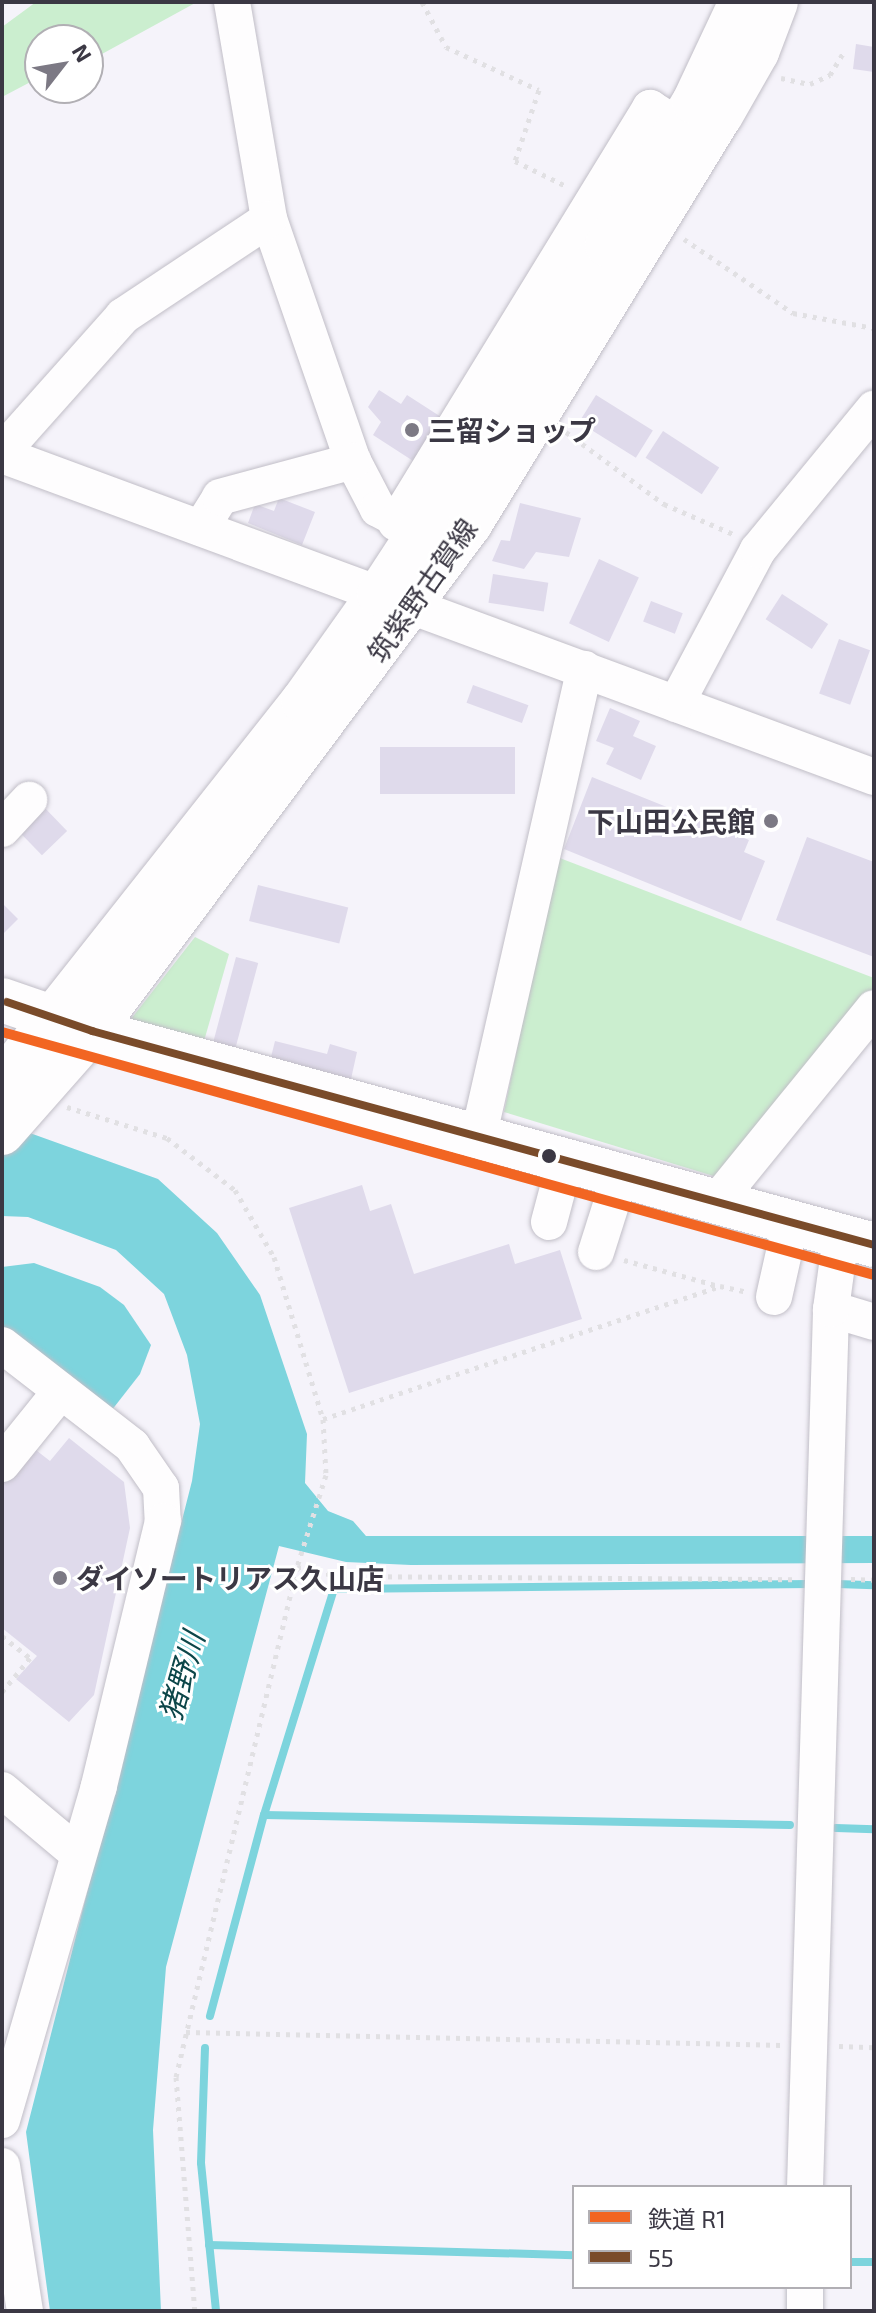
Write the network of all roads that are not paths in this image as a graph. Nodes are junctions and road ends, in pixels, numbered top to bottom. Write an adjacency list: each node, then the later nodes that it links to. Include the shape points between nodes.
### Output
1 (232, 2): 5 (street)
2 (741, 2): 4 (main road, 筑紫野古賀線)
3 (776, 2): 11 (main road, 筑紫野古賀線, via 757,52 633,262)
4 (679, 126): 9 (main road, 筑紫野古賀線); 9 (street, via 650,108)
5 (269, 219): 7 (street, via 123,316); 8 (street)
6 (871, 418): 13 (street, via 758,550)
7 (2, 453): 10 (street)
8 (353, 461): 9 (street, via 378,509); 10 (street, via 220,497)
9 (407, 526): 11 (main road, 筑紫野古賀線)
10 (201, 528): 11 (street)
11 (396, 599): 12 (street); 19 (main road, 筑紫野古賀線)
12 (585, 669): 13 (street); 22 (street)
13 (676, 704): 14 (street)
14 (874, 777)
15 (29, 800): 16 (street)
16 (2, 829)
17 (2, 1000): 19 (main road)
18 (874, 1008): 25 (street)
19 (73, 1024): 20 (main road, 筑紫野古賀線); 22 (main road)
20 (15, 1084): 21 (main road, 筑紫野古賀線)
21 (2, 1133)
22 (479, 1134): 23 (main road)
23 (566, 1158): 24 (main road); 27 (street)
24 (621, 1173): 25 (main road); 29 (street)
25 (718, 1200): 26 (main road)
26 (791, 1221): 28 (main road); 30 (street)
27 (549, 1222)
28 (857, 1240): 31 (street)
29 (596, 1252)
30 (774, 1297)
31 (831, 1309): 32 (street); 40 (street, via 828,1557 805,2045)
32 (874, 1322)
33 (2, 1345): 34 (street)
34 (60, 1392): 35 (street); 37 (street, via 149,1467 161,1488 163,1521)
35 (2, 1464)
36 (2, 1790): 37 (street)
37 (77, 1853): 38 (street)
38 (2, 2120)
39 (2, 2166): 42 (street)
40 (805, 2185)
41 (805, 2289): 43 (street)
42 (25, 2311)
43 (805, 2311)

